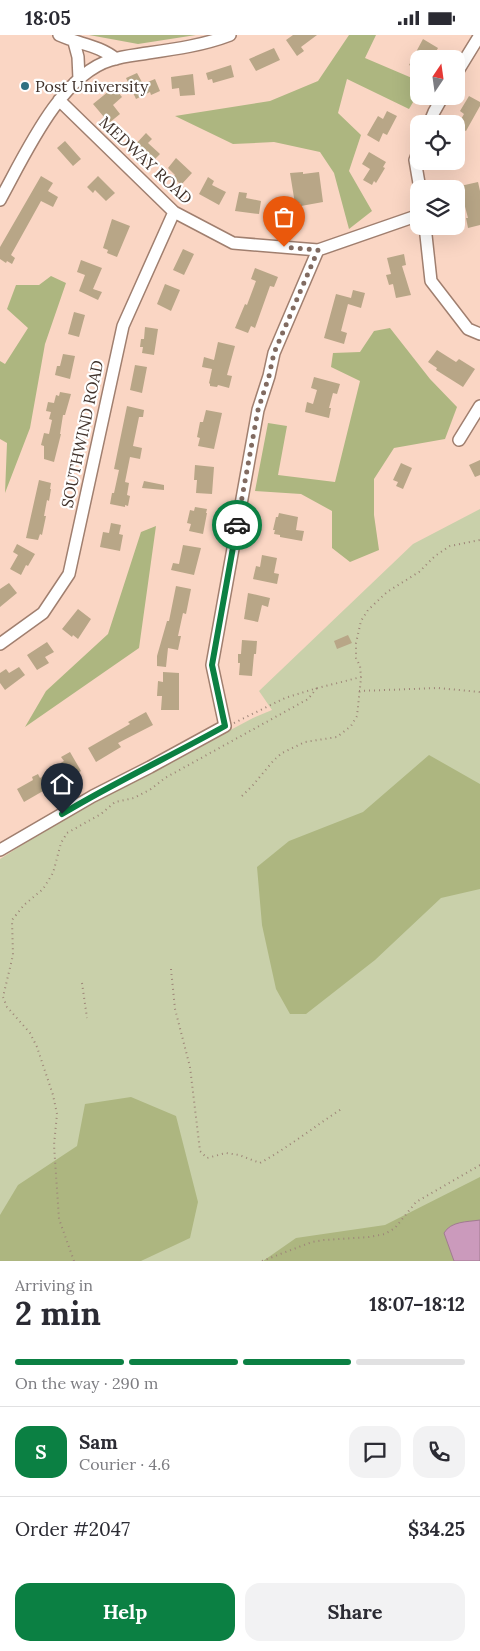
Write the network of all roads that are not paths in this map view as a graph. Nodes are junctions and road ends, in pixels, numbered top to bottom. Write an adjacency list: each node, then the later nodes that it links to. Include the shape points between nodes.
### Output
1 (59, 35): 4 (street)
2 (230, 35): 5 (street, via 183,48)
3 (480, 35): 6 (street)
4 (74, 42): 5 (street, via 93,46); 7 (street)
5 (116, 59): 7 (street)
6 (465, 59)
7 (79, 79): 8 (street)
8 (59, 100): 9 (street); 10 (street, MEDWAY ROAD)
9 (0, 200)
10 (174, 212): 13 (street, MEDWAY ROAD, via 233,243); 17 (street, SOUTHWIND ROAD, via 122,326 69,574 43,613)
11 (410, 218): 13 (street, MEDWAY ROAD)
12 (426, 235): 14 (street, via 431,281 468,329)
13 (318, 250): 18 (street, via 274,353 258,410 212,665 225,726)
14 (480, 334)
15 (480, 405): 16 (street)
16 (459, 440)
17 (0, 644)
18 (0, 850)

